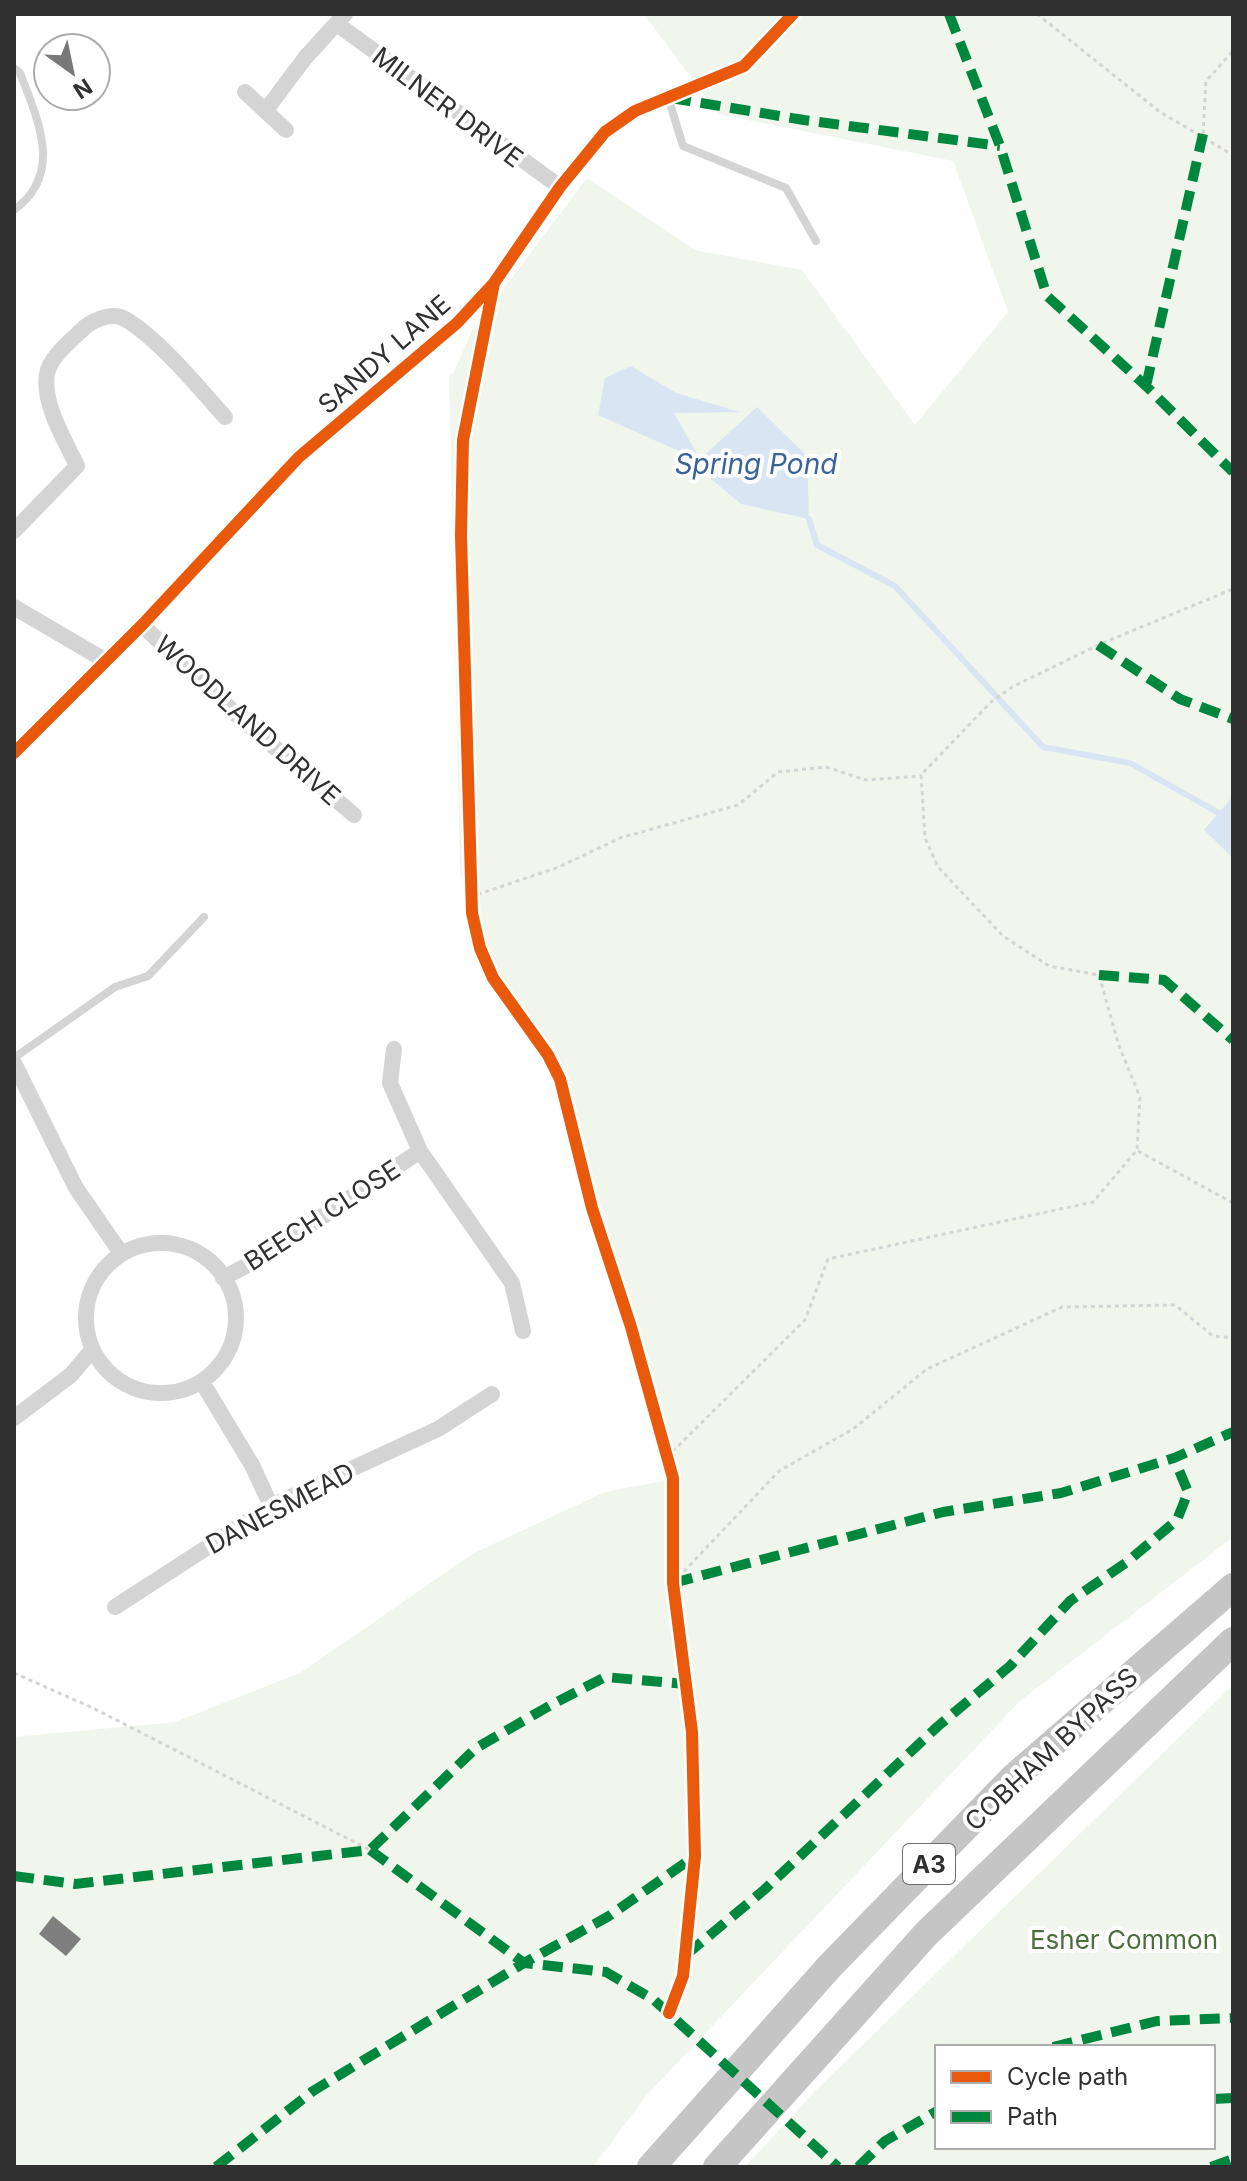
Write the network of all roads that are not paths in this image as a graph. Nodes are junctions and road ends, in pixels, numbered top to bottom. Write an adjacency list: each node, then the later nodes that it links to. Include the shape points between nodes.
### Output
1 (793, 14): 5 (street, SANDY LANE, via 744,66)
2 (341, 19): 6 (street, MILNER DRIVE); 8 (street, MILNER DRIVE)
3 (14, 68): 9 (lane, via 45,147 44,173 27,201)
4 (245, 92): 6 (street)
5 (668, 97): 8 (street, SANDY LANE, via 605,132); 10 (lane, via 683,146 786,188)
6 (266, 110): 7 (street)
7 (286, 130)
8 (560, 187): 14 (street, SANDY LANE, via 494,283 457,323 299,457)
9 (14, 210)
10 (816, 241)
11 (225, 417): 12 (street, via 123,318 90,323 64,347 47,373 53,413 77,466)
12 (14, 531)
13 (14, 607): 15 (street)
14 (142, 625): 15 (street, SANDY LANE); 17 (street, WOODLAND DRIVE)
15 (106, 661): 16 (street, SANDY LANE)
16 (14, 753)
17 (354, 815)
18 (204, 917): 20 (lane, via 148,976 115,987)
19 (394, 1049): 21 (street, via 390,1083)
20 (14, 1061): 22 (street, via 76,1188)
21 (420, 1151): 23 (street, BEECH CLOSE); 24 (street, via 512,1283)
22 (121, 1253): 23 (street, BEECH CLOSE, via 155,1242 190,1247 212,1261); 25 (street, via 99,1273 85,1309)
23 (223, 1278): 26 (street, BEECH CLOSE, via 233,1293 236,1329 223,1361)
24 (523, 1331)
25 (92, 1350): 26 (street, via 113,1377 150,1393 165,1394); 28 (street, via 71,1375)
26 (202, 1382): 29 (street)
27 (492, 1394): 29 (street, DANESMEAD, via 438,1429)
28 (14, 1418)
29 (271, 1506): 31 (street, DANESMEAD)
30 (1233, 1587): 33 (highway, COBHAM BYPASS / A3, via 1014,1777 830,1966)
31 (115, 1607)
32 (1233, 1641): 34 (highway, COBHAM BYPASS / A3, via 927,1933)
33 (651, 2167)
34 (717, 2167)

